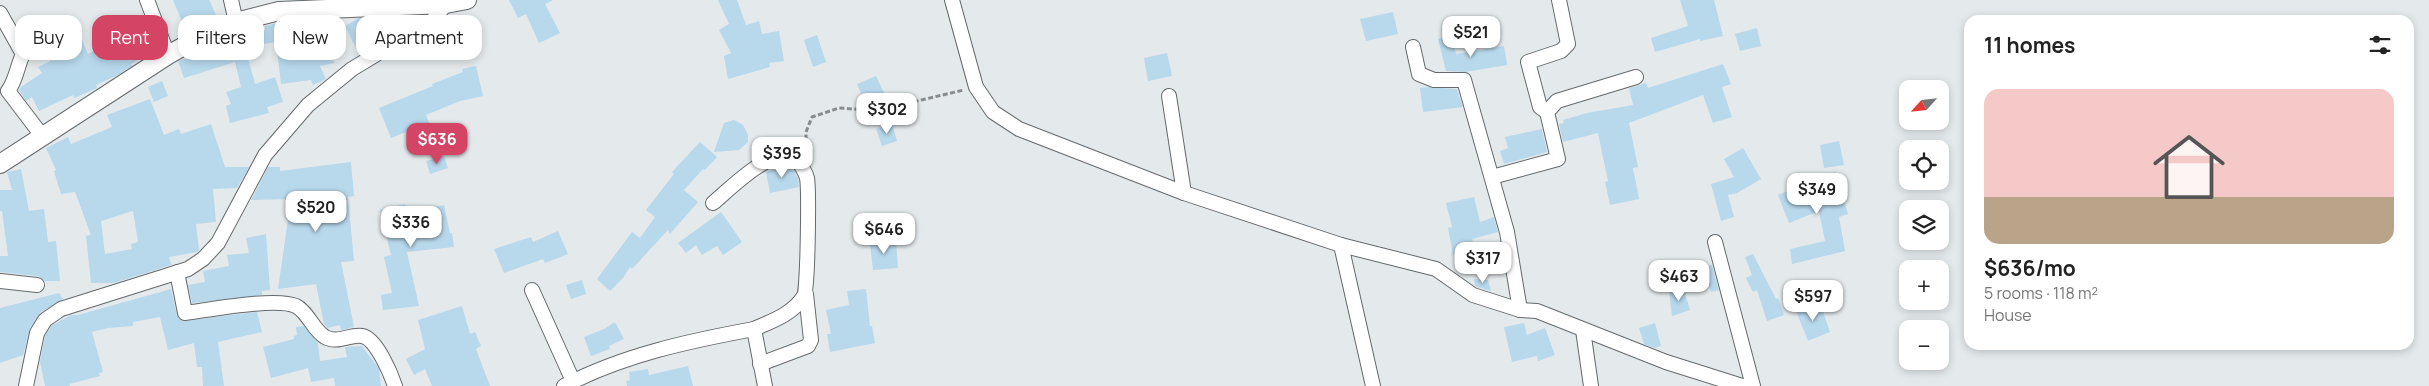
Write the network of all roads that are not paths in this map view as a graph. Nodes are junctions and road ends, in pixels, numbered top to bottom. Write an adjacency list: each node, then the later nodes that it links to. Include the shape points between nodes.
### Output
1 (147, 0): 8 (street)
2 (231, 0): 9 (street)
3 (467, 0): 6 (street)
4 (952, 0): 21 (street, via 976,87 993,112 1019,128)
5 (1559, 0): 17 (street, via 1568,44 1561,50 1528,62 1540,107)
6 (446, 4): 10 (street, via 279,10); 25 (street, via 433,20 352,69 308,105 265,155 218,243 203,259)
7 (0, 13): 18 (street, via 24,54 8,91)
8 (153, 15)
9 (234, 15)
10 (261, 15)
11 (1413, 47): 20 (street, via 1419,74 1434,80 1464,80)
12 (178, 50): 13 (street)
13 (168, 56)
14 (162, 60): 18 (street)
15 (1636, 77): 17 (street, via 1557,101)
16 (1169, 96): 21 (street)
17 (1547, 112): 20 (street, via 1558,159)
18 (43, 137): 19 (street)
19 (0, 164)
20 (1492, 177): 30 (street, via 1507,232)
21 (1184, 193): 24 (street)
22 (713, 203): 29 (street, via 746,175 776,157 793,155 807,177)
23 (1715, 242): 41 (street)
24 (1341, 245): 30 (street, via 1436,269 1473,295); 38 (street)
25 (177, 272): 35 (street, via 61,309 45,320 37,333); 36 (street, via 185,313 278,302 297,306 324,336 337,340 362,336 370,340)
26 (0, 281): 27 (street)
27 (37, 285)
28 (532, 290): 34 (street)
29 (806, 294): 31 (street, via 798,306); 33 (street, via 811,340 808,346)
30 (1520, 310): 32 (street, via 1537,311)
31 (754, 329): 33 (street); 34 (street, via 640,354)
32 (1583, 330): 39 (street); 40 (street, via 1666,362)
33 (760, 364): 37 (street)
34 (569, 384)
35 (26, 386)
36 (395, 386)
37 (766, 386)
38 (1373, 386)
39 (1592, 386)
40 (1742, 386)
41 (1753, 386)

